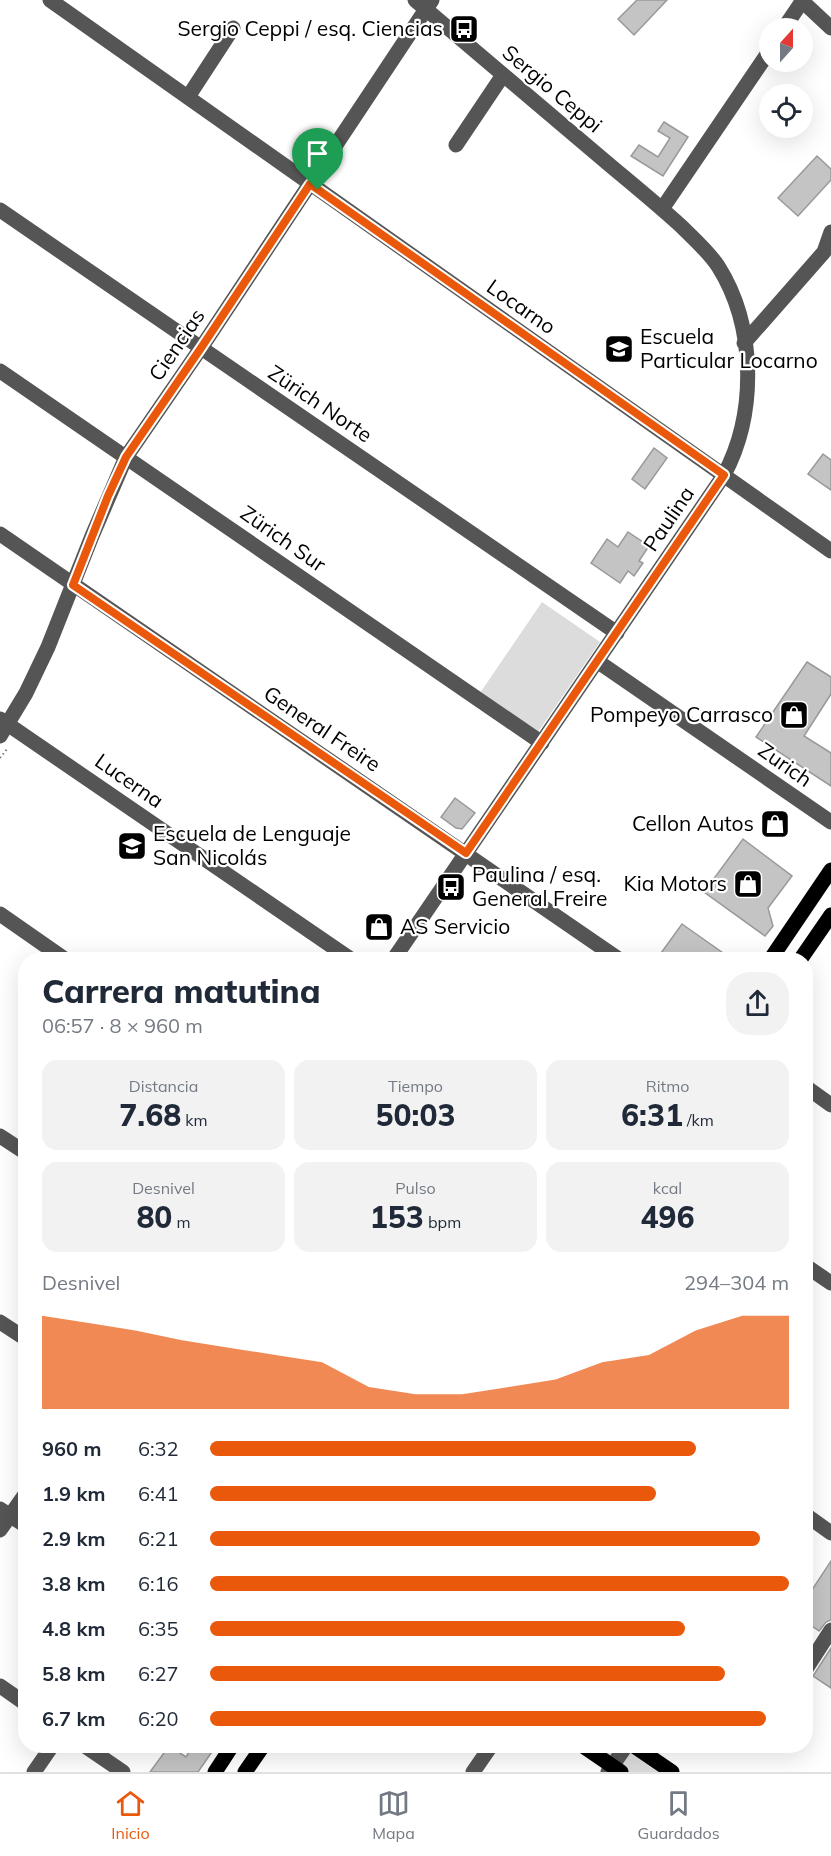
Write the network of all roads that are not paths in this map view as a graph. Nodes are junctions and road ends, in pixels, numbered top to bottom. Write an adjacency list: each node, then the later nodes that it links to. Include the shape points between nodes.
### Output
1 (50, 0): 9 (street, Locarno)
2 (802, 0): 4 (street); 6 (street)
3 (424, 3): 8 (street, Sergio Ceppi); 11 (street, Ciencias)
4 (790, 18)
5 (234, 28): 9 (street)
6 (831, 28)
7 (759, 66): 12 (street)
8 (503, 75): 10 (street); 12 (street, Sergio Ceppi)
9 (188, 97): 11 (street, Locarno)
10 (456, 145)
11 (310, 184): 17 (street, Ciencias); 20 (street, Locarno)
12 (662, 209): 16 (street, Paulina, via 717,264 732,294)
13 (0, 210): 17 (street, Zürich Norte)
14 (831, 231): 15 (street)
15 (827, 250): 16 (street)
16 (744, 343): 20 (street, Paulina, via 744,418)
17 (201, 348): 19 (street, Ciencias); 24 (street, Zürich Norte)
18 (0, 370): 19 (street, Zürich Sur)
19 (126, 457): 23 (street, Ciencias); 27 (street, Zürich Sur)
20 (724, 475): 22 (street, Locarno); 24 (street, Paulina)
21 (0, 534): 23 (street, General Freire)
22 (831, 551)
23 (73, 585): 26 (street, Ciencias, via 41,664); 29 (street, General Freire)
24 (617, 633): 25 (street, Paulina)
25 (597, 661): 27 (street, Paulina); 28 (street, Zurich)
26 (3, 726): 34 (street, Lucerna)
27 (542, 743): 29 (street, Paulina)
28 (831, 822)
29 (466, 853): 35 (street, Paulina); 36 (street, General Freire)
30 (831, 870): 37 (main road)
31 (0, 914): 33 (street)
32 (831, 915): 38 (main road)
33 (55, 952)
34 (340, 952)
35 (398, 952)
36 (608, 952)
37 (775, 952)
38 (806, 952)
39 (813, 1092): 40 (street)
40 (831, 1105)
41 (0, 1136): 42 (street)
42 (18, 1148)
43 (813, 1270): 44 (street)
44 (831, 1282)
45 (0, 1322): 46 (street)
46 (18, 1334)
47 (18, 1500): 48 (street)
48 (5, 1512): 50 (street); 51 (street)
49 (813, 1520): 52 (street)
50 (18, 1521)
51 (0, 1530)
52 (831, 1533)
53 (831, 1630): 54 (street)
54 (813, 1658)
55 (0, 1686): 56 (street)
56 (18, 1698)
57 (47, 1753): 66 (street)
58 (95, 1753): 67 (street)
59 (227, 1753): 68 (main road)
60 (258, 1753): 69 (main road)
61 (485, 1753): 70 (street)
62 (592, 1753): 65 (main road)
63 (622, 1753): 65 (street)
64 (644, 1753): 71 (main road)
65 (614, 1770)
66 (34, 1772)
67 (123, 1772)
68 (214, 1772)
69 (245, 1772)
70 (473, 1772)
71 (672, 1772)

